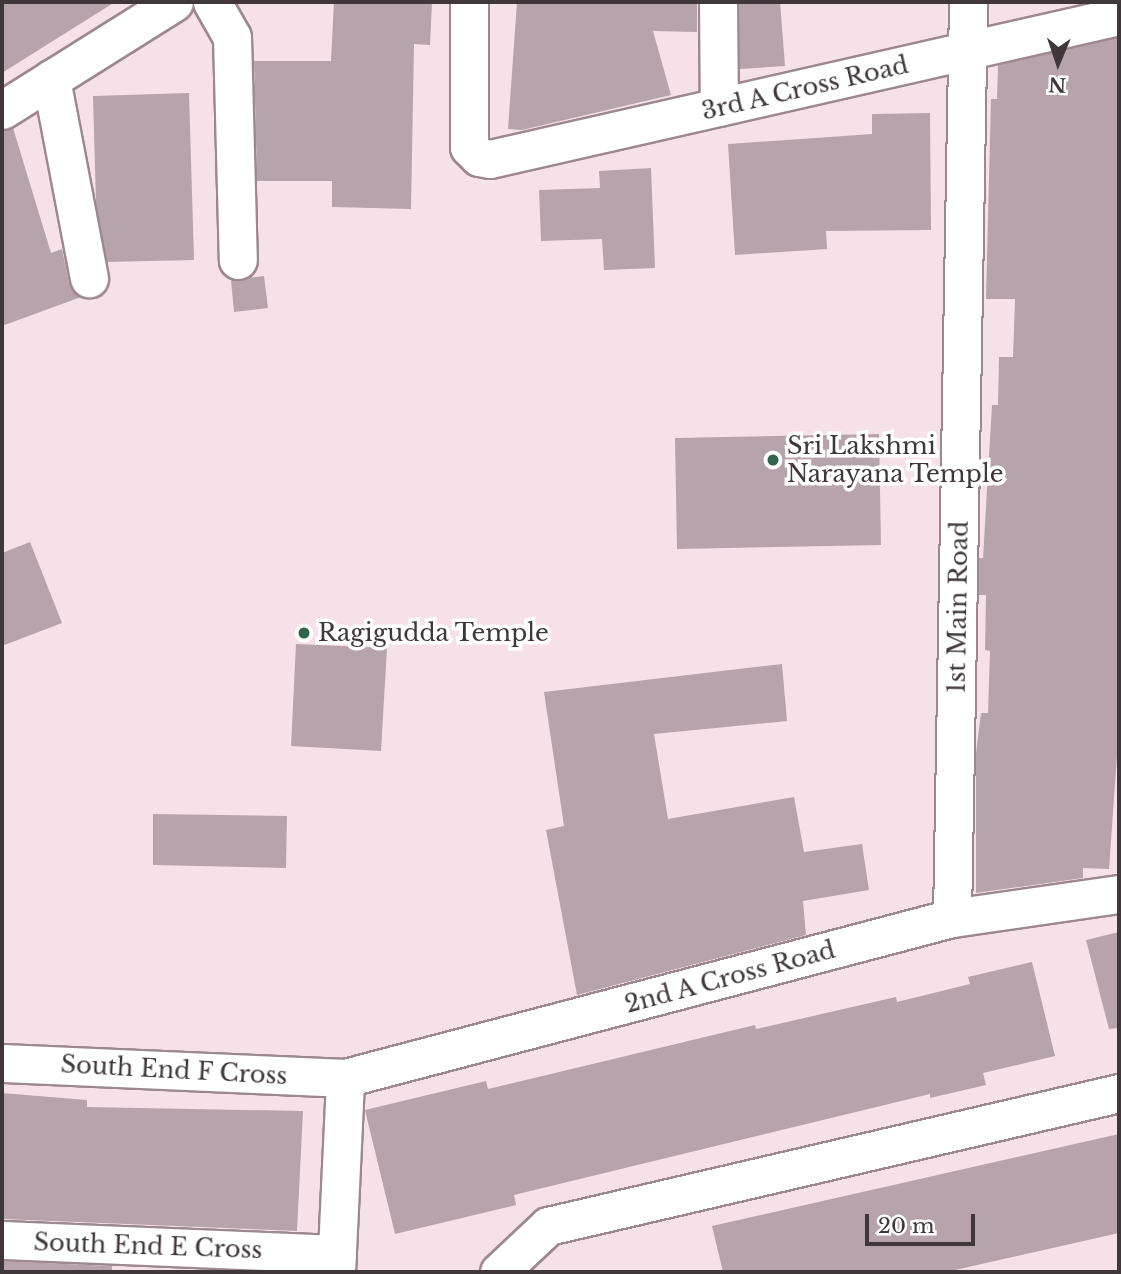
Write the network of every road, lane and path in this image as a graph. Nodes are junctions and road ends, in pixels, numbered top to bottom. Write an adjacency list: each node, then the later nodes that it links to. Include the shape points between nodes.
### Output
1 (174, 2): 8 (street)
2 (212, 2): 11 (street, via 232,37)
3 (469, 2): 9 (street, 3rd A Cross Road, via 470,147 479,158)
4 (718, 2): 9 (street)
5 (968, 2): 7 (street, 1st Main Road)
6 (1119, 16): 7 (street, 3rd A Cross Road)
7 (968, 50): 9 (street, 3rd A Cross Road); 14 (street, 1st Main Road)
8 (51, 79): 10 (street); 12 (street)
9 (719, 107)
10 (2, 110)
11 (238, 260)
12 (89, 278)
13 (1119, 894): 14 (street, 2nd A Cross Road)
14 (952, 918): 16 (street, 2nd A Cross Road)
15 (2, 1063): 16 (street, South End F Cross)
16 (345, 1078): 19 (street)
17 (1119, 1094): 20 (street, via 548,1226)
18 (2, 1240): 19 (street, South End E Cross)
19 (336, 1263)
20 (499, 1272)

